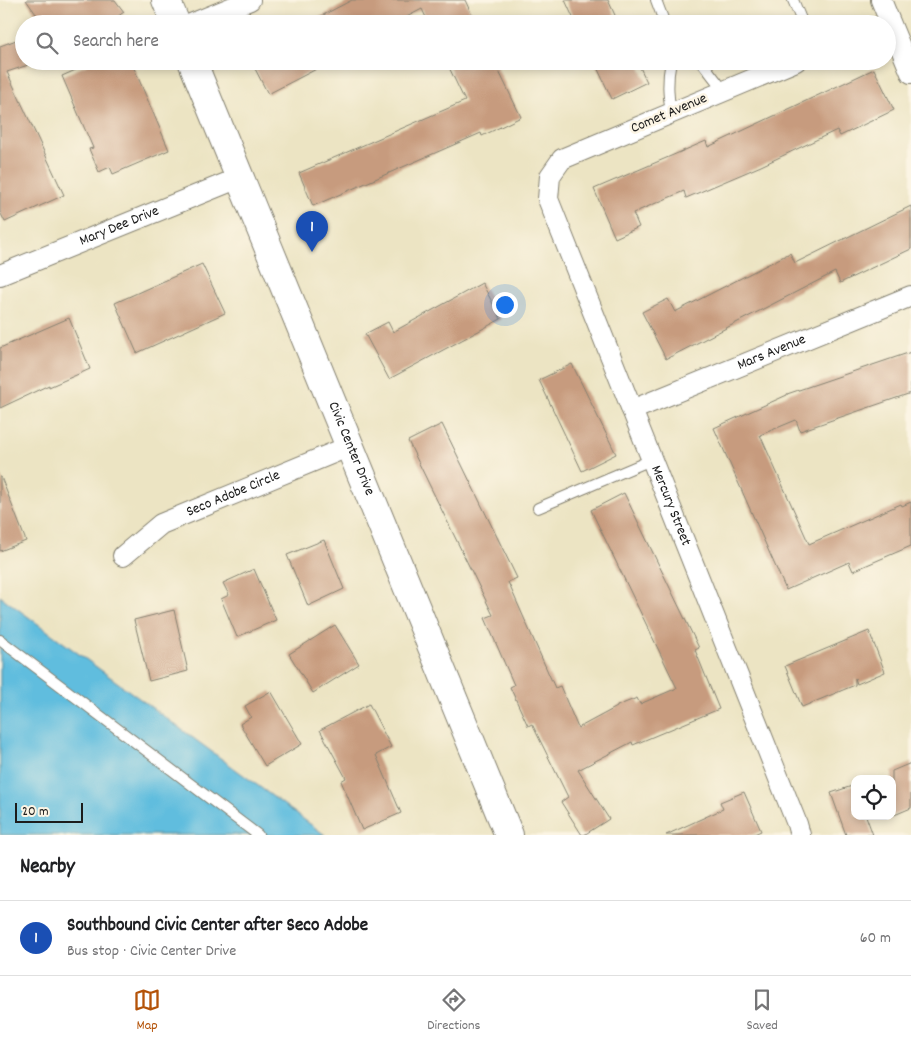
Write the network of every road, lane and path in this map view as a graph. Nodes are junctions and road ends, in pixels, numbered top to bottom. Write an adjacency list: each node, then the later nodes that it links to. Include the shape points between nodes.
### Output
1 (166, 0): 6 (street)
2 (250, 0): 7 (street)
3 (656, 0): 8 (lane)
4 (793, 0): 9 (lane)
5 (881, 0): 10 (street)
6 (172, 15)
7 (213, 15)
8 (662, 15)
9 (799, 15)
10 (886, 15)
11 (896, 40): 16 (street)
12 (196, 70): 20 (street, Civic Center Drive)
13 (669, 70): 18 (lane, via 667,91)
14 (708, 70): 17 (lane)
15 (774, 70): 17 (street, Comet Avenue)
16 (911, 73)
17 (724, 91): 18 (street, Comet Avenue)
18 (670, 114): 19 (street, Comet Avenue, via 562,159)
19 (550, 176): 23 (street, Mercury Street, via 548,199)
20 (239, 178): 21 (street, Mary Dee Drive); 24 (street, Civic Center Drive)
21 (0, 275)
22 (911, 296): 23 (street, Mars Avenue)
23 (632, 410): 25 (street, Mercury Street)
24 (350, 446): 27 (street, Seco Adobe Circle, via 161,524); 30 (street, Civic Center Drive)
25 (652, 460): 26 (lane); 31 (street, Mercury Street)
26 (538, 508)
27 (123, 556)
28 (0, 640): 29 (lane)
29 (258, 835)
30 (509, 835)
31 (800, 835)

